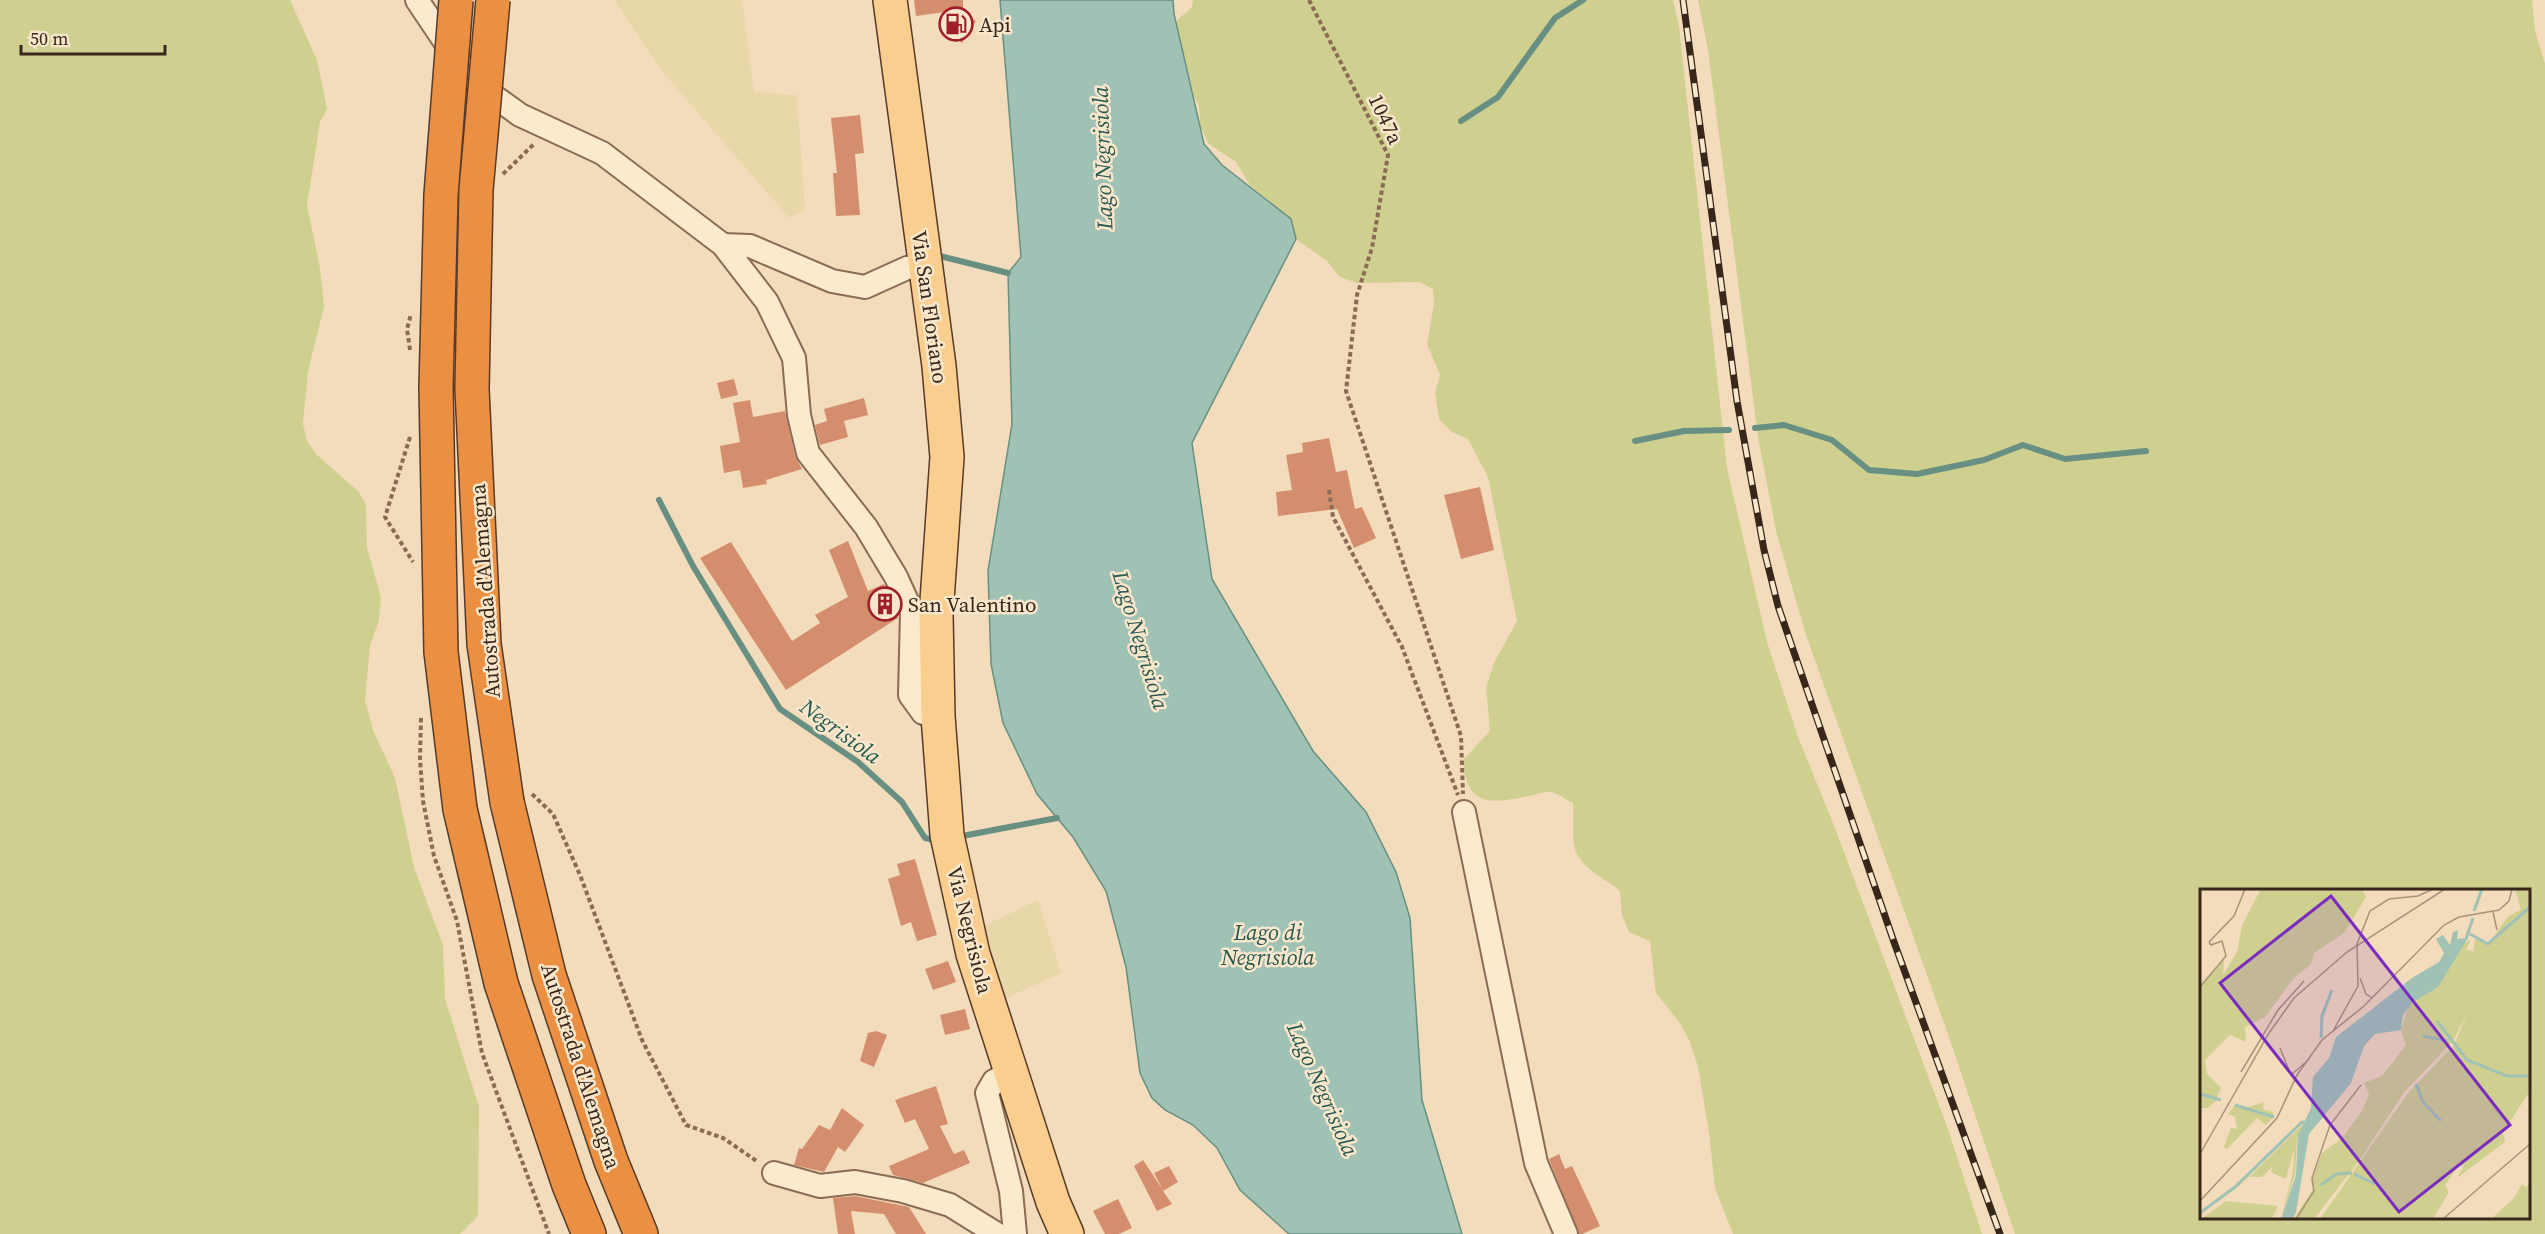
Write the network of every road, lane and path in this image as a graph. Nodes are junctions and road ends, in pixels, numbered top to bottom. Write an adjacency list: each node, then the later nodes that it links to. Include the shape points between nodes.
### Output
1 (417, 0): 6 (street, via 470,79 520,115 602,153)
2 (456, 0): 14 (highway, Autostrada d'Alemagna, bridge, via 441,195 436,387 441,652 460,809 501,983)
3 (493, 0): 15 (highway, Autostrada d'Alemagna, bridge, via 476,190 472,388 484,644 507,802 549,975 611,1161)
4 (891, 0): 7 (main road, Via San Floriano)
5 (1309, 0): 11 (path, 1047a, via 1388,154 1372,248 1358,295 1346,391 1461,736)
6 (723, 246): 7 (street, via 750,246 832,281 865,287 907,268); 10 (street, via 767,302 794,358 799,415 808,453 866,527 896,577 912,612 910,695 923,713)
7 (924, 266): 9 (main road, Via San Floriano, via 947,457)
8 (1329, 490): 11 (path, via 1333,517 1402,647)
9 (936, 615): 10 (main road, Via Negrisiola)
10 (938, 716): 12 (main road, Via Negrisiola, via 948,839 973,954)
11 (1464, 812): 19 (street, via 1536,1162)
12 (1011, 1072): 17 (street, via 994,1081 987,1093 1011,1191); 18 (main road, Via Negrisiola)
13 (774, 1173): 16 (street, via 820,1186 855,1182 903,1191 950,1205)
14 (589, 1234)
15 (641, 1234)
16 (997, 1234)
17 (1015, 1234)
18 (1066, 1234)
19 (1566, 1234)

